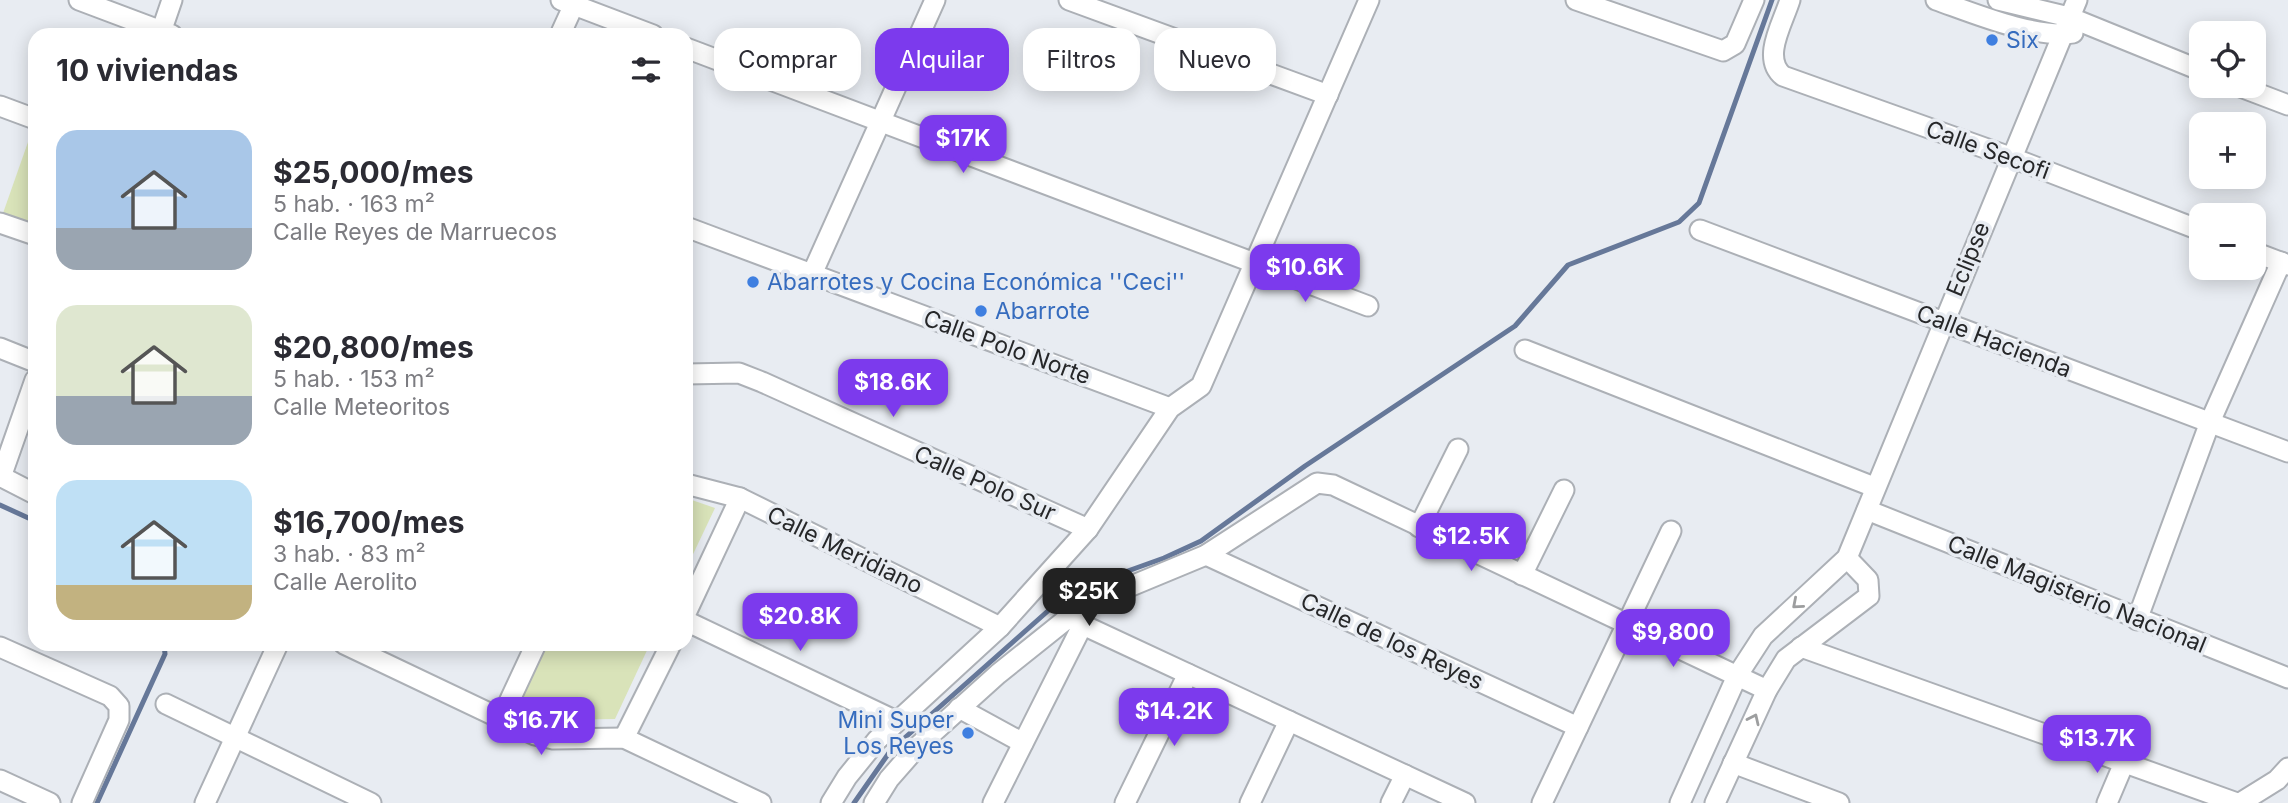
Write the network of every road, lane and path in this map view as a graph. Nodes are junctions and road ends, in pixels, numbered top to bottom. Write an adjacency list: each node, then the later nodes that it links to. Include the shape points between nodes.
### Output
1 (79, 0): 13 (street)
2 (172, 0): 14 (street)
3 (935, 0): 24 (street)
4 (1069, 0): 19 (street)
5 (1369, 0): 19 (street)
6 (1576, 0): 7 (street, via 1714,49 1730,49 1743,31)
7 (1754, 0)
8 (1790, 0): 25 (street, Calle Secofi, via 1772,56 1783,76)
9 (1998, 0): 12 (street)
10 (571, 2): 15 (street); 16 (street)
11 (1949, 2): 12 (street, via 1994,19)
12 (2069, 17): 18 (street); 25 (street, Eclipse)
13 (149, 28)
14 (165, 28)
15 (562, 28)
16 (636, 28)
17 (693, 51): 24 (street)
18 (2189, 66)
19 (1328, 95): 33 (street)
20 (2266, 97): 21 (street)
21 (2288, 105)
22 (0, 107): 23 (street)
23 (28, 117)
24 (880, 122): 33 (street); 34 (street)
25 (2010, 157): 27 (street, Calle Secofi); 36 (street, Eclipse)
26 (0, 223): 30 (street)
27 (2189, 226)
28 (693, 230): 34 (street, Calle Polo Norte)
29 (1700, 230): 36 (street, Calle Hacienda)
30 (28, 233)
31 (2266, 256): 32 (street)
32 (2284, 263): 43 (street)
33 (1255, 264): 35 (street); 42 (street, via 1201,386)
34 (812, 274): 42 (street, Calle Polo Norte)
35 (1368, 306)
36 (1943, 321): 43 (street, Calle Hacienda); 48 (street, Eclipse)
37 (0, 348): 39 (street)
38 (1525, 350): 48 (street)
39 (28, 359)
40 (693, 374): 54 (street, Calle Polo Sur, via 739,373 762,382)
41 (28, 399): 46 (street)
42 (1170, 408): 54 (street)
43 (2210, 422): 45 (street, Calle Hacienda); 60 (street)
44 (1458, 449): 53 (street)
45 (2288, 452)
46 (0, 477): 50 (street)
47 (693, 486): 51 (street, Calle Meridiano)
48 (1874, 487): 52 (street, Eclipse)
49 (1564, 490): 58 (street)
50 (28, 491)
51 (740, 498): 59 (street); 64 (street, Calle Meridiano)
52 (1867, 510): 57 (street, Eclipse); 60 (street, Calle Magisterio Nacional)
53 (1419, 527): 56 (street, via 1333,485 1310,485); 58 (street)
54 (1088, 529): 64 (street)
55 (1671, 531): 63 (street)
56 (1206, 555): 61 (street, via 1095,601); 80 (street, Calle de los Reyes)
57 (1847, 558): 66 (street, via 1868,580 1871,592); 72 (street, one-way to 72, via 1763,636)
58 (1522, 575): 63 (street)
59 (693, 598)
60 (2137, 620): 73 (street, Calle Magisterio Nacional)
61 (1075, 621): 71 (street); 76 (street); 83 (street)
62 (693, 624): 78 (street)
63 (1627, 624): 72 (street); 80 (street)
64 (1000, 627): 78 (street)
65 (0, 647): 90 (street, via 110,696 119,706 119,720)
66 (1801, 647): 74 (street, via 1786,659); 85 (street)
67 (275, 651): 81 (street)
68 (359, 651): 77 (street)
69 (533, 651): 77 (street)
70 (668, 651): 82 (street)
71 (1188, 674): 79 (street); 97 (street)
72 (1737, 676): 74 (street); 102 (street)
73 (2288, 678)
74 (1767, 690): 84 (street, one-way to 74)
75 (166, 704): 81 (street)
76 (959, 708): 83 (street); 95 (street, via 917,747)
77 (501, 719): 82 (street, via 553,739)
78 (896, 721): 94 (street, via 860,760)
79 (1289, 721): 87 (street); 98 (street)
80 (1578, 727): 101 (street)
81 (235, 737): 91 (street); 92 (street)
82 (624, 738): 93 (street)
83 (1023, 743): 96 (street)
84 (1733, 763): 103 (street); 104 (street)
85 (2124, 763): 105 (street); 106 (street)
86 (2288, 768): 106 (street)
87 (1405, 775): 99 (street); 100 (street)
88 (0, 780): 89 (street)
89 (50, 803)
90 (82, 803)
91 (205, 803)
92 (370, 803)
93 (761, 803)
94 (831, 803)
95 (874, 803)
96 (993, 803)
97 (1125, 803)
98 (1250, 803)
99 (1391, 803)
100 (1465, 803)
101 (1542, 803)
102 (1680, 803)
103 (1715, 803)
104 (1839, 803)
105 (2107, 803)
106 (2239, 803)

